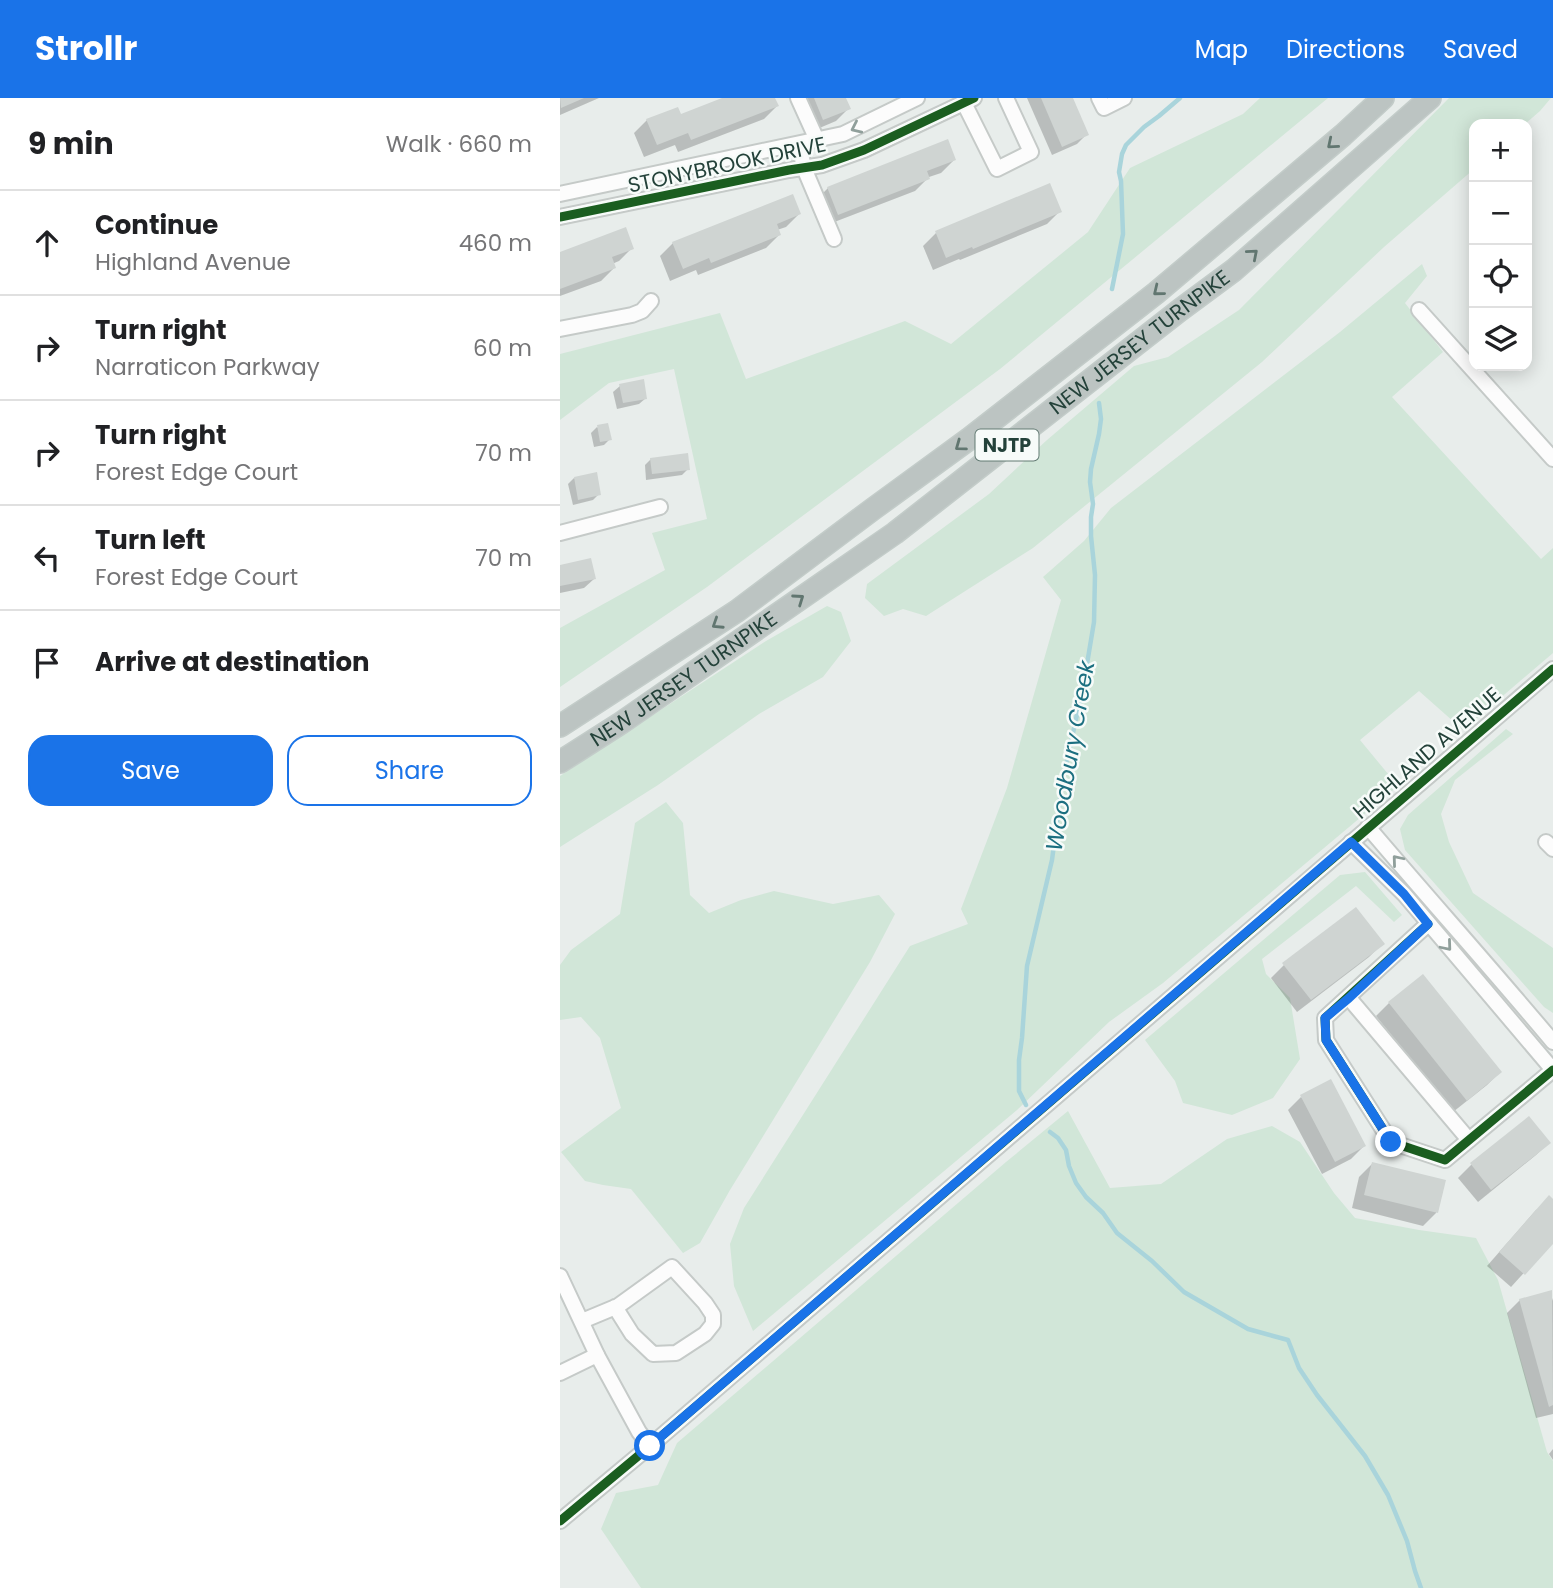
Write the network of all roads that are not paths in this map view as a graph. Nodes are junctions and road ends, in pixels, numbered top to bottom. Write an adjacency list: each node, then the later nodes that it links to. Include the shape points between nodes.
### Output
1 (798, 98): 9 (street)
2 (917, 98): 9 (street, STONYBROOK DRIVE, one-way to 9, via 843,134)
3 (1006, 98): 8 (street, via 1031,152 997,169)
4 (1099, 98): 5 (street, via 1104,108)
5 (1124, 98)
6 (1382, 98): 22 (highway, NEW JERSEY TURNPIKE / NJTP, one-way to 22, via 1156,293 969,439 737,611)
7 (1430, 98): 23 (highway, NEW JERSEY TURNPIKE / NJTP, one-way to 7, via 895,533 1234,270)
8 (959, 102): 11 (street, STONYBROOK DRIVE, via 864,150)
9 (817, 140): 10 (street, STONYBROOK DRIVE)
10 (799, 144): 11 (street); 12 (street, STONYBROOK DRIVE)
11 (804, 168): 13 (street, STONYBROOK DRIVE); 14 (street)
12 (562, 189)
13 (560, 217)
14 (834, 239)
15 (651, 301): 17 (street, via 632,315)
16 (1419, 310): 18 (street)
17 (560, 329)
18 (1553, 459)
19 (660, 508): 20 (street)
20 (560, 533)
21 (1553, 669): 24 (street, HIGHLAND AVENUE)
22 (560, 726)
23 (560, 762)
24 (1368, 827): 25 (street, HIGHLAND AVENUE); 28 (street, one-way to 24)
25 (1351, 842): 26 (street); 36 (street, HIGHLAND AVENUE)
26 (1428, 924): 27 (street); 29 (street, one-way to 29)
27 (1349, 998): 30 (street); 30 (street, via 1325,1018 1326,1040 1391,1142 1446,1160)
28 (1553, 1042)
29 (1553, 1070): 30 (street)
30 (1469, 1140)
31 (560, 1276): 33 (street)
32 (615, 1307): 32 (street, via 672,1267 705,1303 713,1324 676,1353 653,1354 632,1334); 33 (street)
33 (582, 1321): 34 (street)
34 (597, 1355): 35 (street); 36 (street)
35 (560, 1373)
36 (650, 1446): 37 (street, HIGHLAND AVENUE)
37 (560, 1521)

